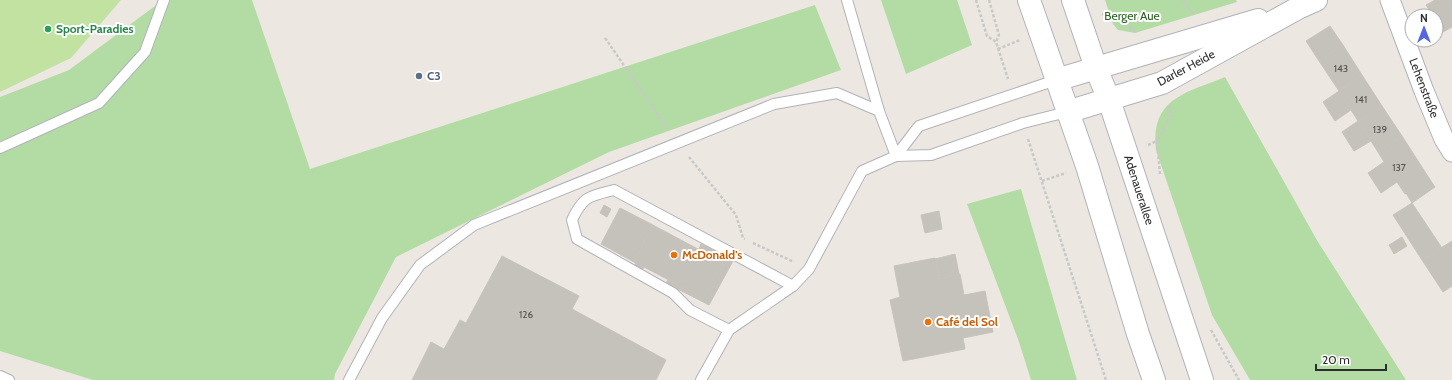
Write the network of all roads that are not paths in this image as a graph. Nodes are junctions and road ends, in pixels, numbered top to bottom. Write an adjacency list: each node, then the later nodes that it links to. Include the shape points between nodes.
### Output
1 (164, 0): 12 (lane, via 145,52 99,103)
2 (847, 0): 10 (lane)
3 (1029, 0): 8 (main road)
4 (1073, 0): 7 (main road, Adenauerallee)
5 (1390, 0): 13 (street, Lehenstraße, via 1424,91)
6 (1307, 4): 7 (main road, Darler Heide); 9 (main road, Darler Heide, via 1162,83)
7 (1096, 68): 8 (main road, Darler Heide); 9 (main road, Adenauerallee)
8 (1056, 80): 11 (main road); 14 (lane, via 919,126)
9 (1109, 100): 11 (main road, Darler Heide); 22 (main road, Adenauerallee)
10 (879, 110): 14 (lane); 19 (lane, via 837,93 774,104 474,225 420,265 382,318)
11 (1067, 112): 14 (lane, via 1023,123 931,155); 21 (main road)
12 (0, 148)
13 (1452, 152)
14 (896, 156): 15 (lane, via 862,171 808,269)
15 (793, 286): 16 (lane); 16 (lane, via 614,190 590,196 579,206 572,220 577,239 673,293 690,310)
16 (729, 330): 20 (lane)
17 (0, 376): 18 (lane)
18 (9, 380)
19 (349, 380)
20 (701, 380)
21 (1154, 380)
22 (1202, 380)

